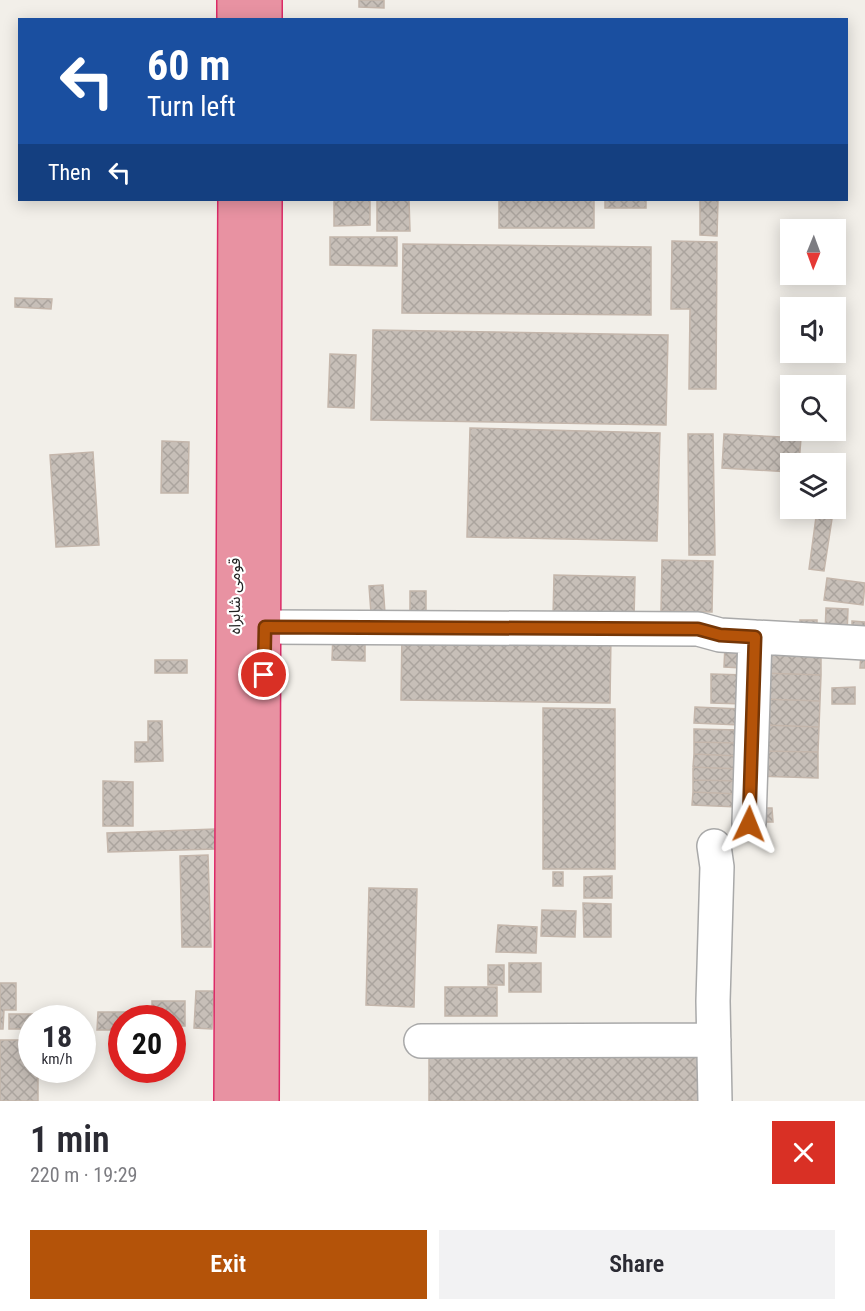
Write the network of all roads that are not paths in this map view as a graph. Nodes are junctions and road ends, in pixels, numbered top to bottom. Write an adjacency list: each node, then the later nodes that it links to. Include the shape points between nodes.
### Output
1 (234, 0): 3 (highway)
2 (265, 0): 4 (highway)
3 (234, 18)
4 (265, 18)
5 (235, 201): 14 (highway, قومی شاہراہ)
6 (265, 201): 7 (highway, قومی شاہراہ)
7 (265, 627): 8 (street, via 698,629); 15 (highway, قومی شاہراہ)
8 (755, 637): 9 (street); 10 (street)
9 (865, 643)
10 (749, 824)
11 (714, 846): 12 (street)
12 (714, 1040): 13 (street); 16 (street)
13 (421, 1041)
14 (231, 1101)
15 (262, 1101)
16 (715, 1101)

